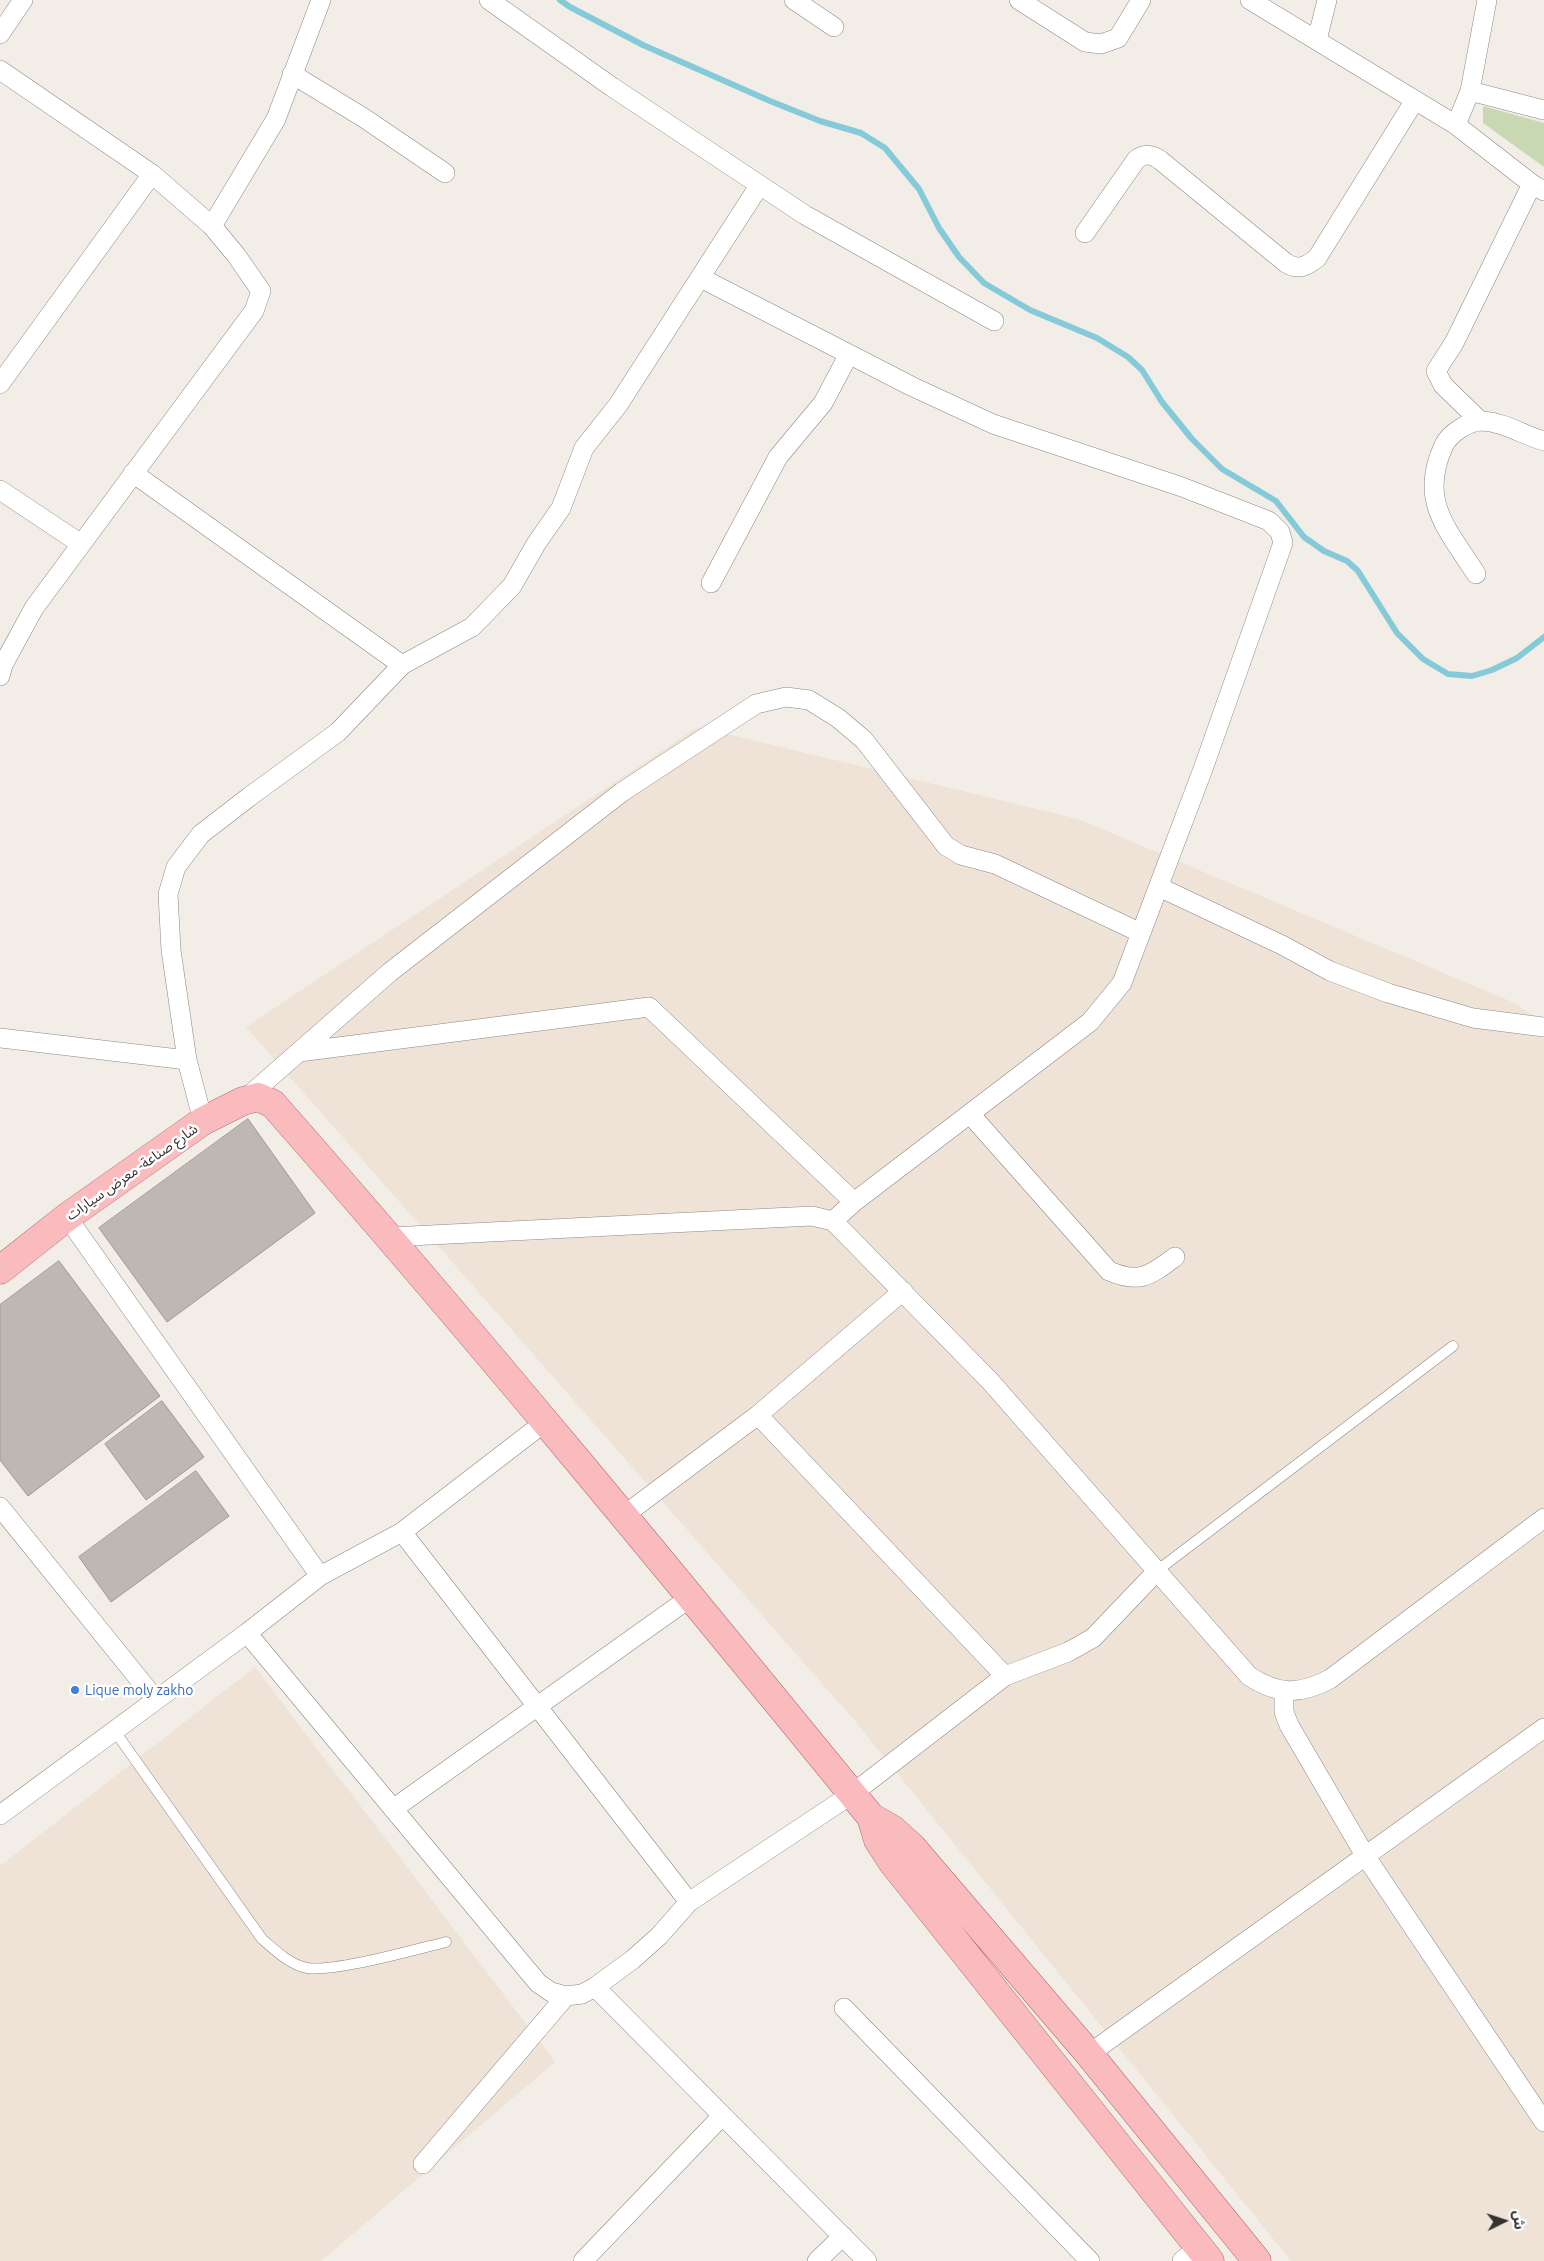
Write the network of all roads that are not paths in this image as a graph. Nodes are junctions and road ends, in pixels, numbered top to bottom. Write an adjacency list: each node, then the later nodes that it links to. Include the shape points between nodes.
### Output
1 (23, 0): 11 (street)
2 (321, 0): 14 (street)
3 (489, 0): 21 (street, via 612,88)
4 (794, 0): 10 (street)
5 (1019, 0): 6 (street, via 1085,42 1101,44 1118,38)
6 (1141, 0)
7 (1250, 0): 12 (street)
8 (1327, 0): 12 (street)
9 (1488, 0): 15 (street)
10 (834, 27)
11 (0, 34)
12 (1317, 40): 16 (street)
13 (0, 70): 20 (street)
14 (292, 74): 19 (street); 23 (street, via 276,119)
15 (1470, 91): 17 (street); 18 (street)
16 (1415, 100): 18 (street); 24 (street, via 1317,258 1307,266 1286,263 1160,160 1147,154 1136,160)
17 (1544, 110)
18 (1456, 125): 22 (street)
19 (445, 173)
20 (152, 174): 23 (street); 28 (street)
21 (760, 186): 25 (street); 26 (street, via 805,215)
22 (1538, 188): 29 (street, via 1436,371 1444,385)
23 (212, 226): 31 (street, via 261,291 259,298 254,311)
24 (1085, 232)
25 (701, 278): 27 (street); 36 (street, via 618,405 584,448 561,508 512,586 472,627)
26 (994, 321)
27 (850, 354): 35 (street, via 824,403 778,456); 38 (street, via 993,424 1182,487 1269,521 1280,532 1284,543)
28 (0, 384)
29 (1480, 421): 30 (street, via 1500,424); 34 (street, via 1463,427 1448,438 1436,464 1433,496 1442,520)
30 (1544, 441)
31 (133, 473): 33 (street); 36 (street)
32 (0, 490): 33 (street)
33 (81, 544): 37 (street, via 34,608)
34 (1476, 574)
35 (711, 583)
36 (402, 665): 43 (street, via 338,732 201,834 176,867 168,894 170,950)
37 (0, 676)
38 (1158, 887): 39 (street); 40 (street, via 1282,945 1330,972 1473,1018)
39 (1141, 933): 42 (street, via 995,864 946,846 864,740 809,700 786,697 756,704 622,792 390,972); 45 (street, via 1122,984 1090,1022)
40 (1544, 1027)
41 (0, 1038): 43 (street)
42 (300, 1052): 44 (street); 47 (street, via 649,1007)
43 (187, 1060): 46 (street)
44 (243, 1100): 46 (main road, شارع صناعة- معرض سيارات); 50 (main road, via 258,1097 273,1104)
45 (970, 1114): 47 (street); 51 (street, via 1109,1271 1126,1278 1142,1278)
46 (203, 1121): 48 (main road, شارع صناعة- معرض سيارات)
47 (854, 1202): 49 (street)
48 (67, 1217): 52 (main road, شارع صناعة- معرض سيارات); 62 (street)
49 (833, 1221): 50 (street, via 812,1216); 53 (street)
50 (390, 1237): 56 (main road)
51 (1175, 1257)
52 (0, 1270)
53 (903, 1291): 55 (street); 61 (street, via 990,1381)
54 (1453, 1346): 61 (lane)
55 (758, 1415): 58 (street); 65 (street)
56 (545, 1422): 58 (main road); 60 (street)
57 (0, 1507): 67 (street)
58 (623, 1516): 63 (main road)
59 (1544, 1518): 66 (street, via 1330,1678 1300,1691)
60 (402, 1532): 62 (street); 68 (street)
61 (1158, 1570): 65 (street, via 1093,1638 1068,1652); 66 (street, via 1249,1676 1261,1684)
62 (320, 1576): 64 (street)
63 (691, 1597): 68 (street); 71 (main road)
64 (247, 1633): 67 (street); 72 (street)
65 (1005, 1676): 71 (street)
66 (1284, 1691): 75 (street, via 1284,1712 1289,1725)
67 (156, 1700): 70 (street)
68 (538, 1705): 72 (street); 76 (street)
69 (1544, 1728): 75 (street)
70 (114, 1730): 73 (street); 77 (lane, via 262,1939 286,1960 304,1968 326,1969)
71 (852, 1794): 74 (main road); 76 (street)
72 (393, 1809): 79 (street, via 538,1983 551,1992)
73 (0, 1816)
74 (871, 1817): 81 (main road, via 907,1842); 86 (main road, via 884,1852)
75 (1366, 1857): 81 (street); 83 (street)
76 (689, 1902): 78 (street, via 632,1960)
77 (446, 1942)
78 (595, 1987): 79 (street, via 582,1994); 82 (street)
79 (566, 1996): 84 (street)
80 (844, 2008): 90 (street)
81 (1089, 2054): 91 (main road)
82 (722, 2116): 85 (street); 87 (street)
83 (1544, 2122)
84 (423, 2164)
85 (843, 2236): 88 (street); 89 (street)
86 (1196, 2256)
87 (583, 2261)
88 (817, 2261)
89 (867, 2261)
90 (1090, 2261)
91 (1257, 2261)

